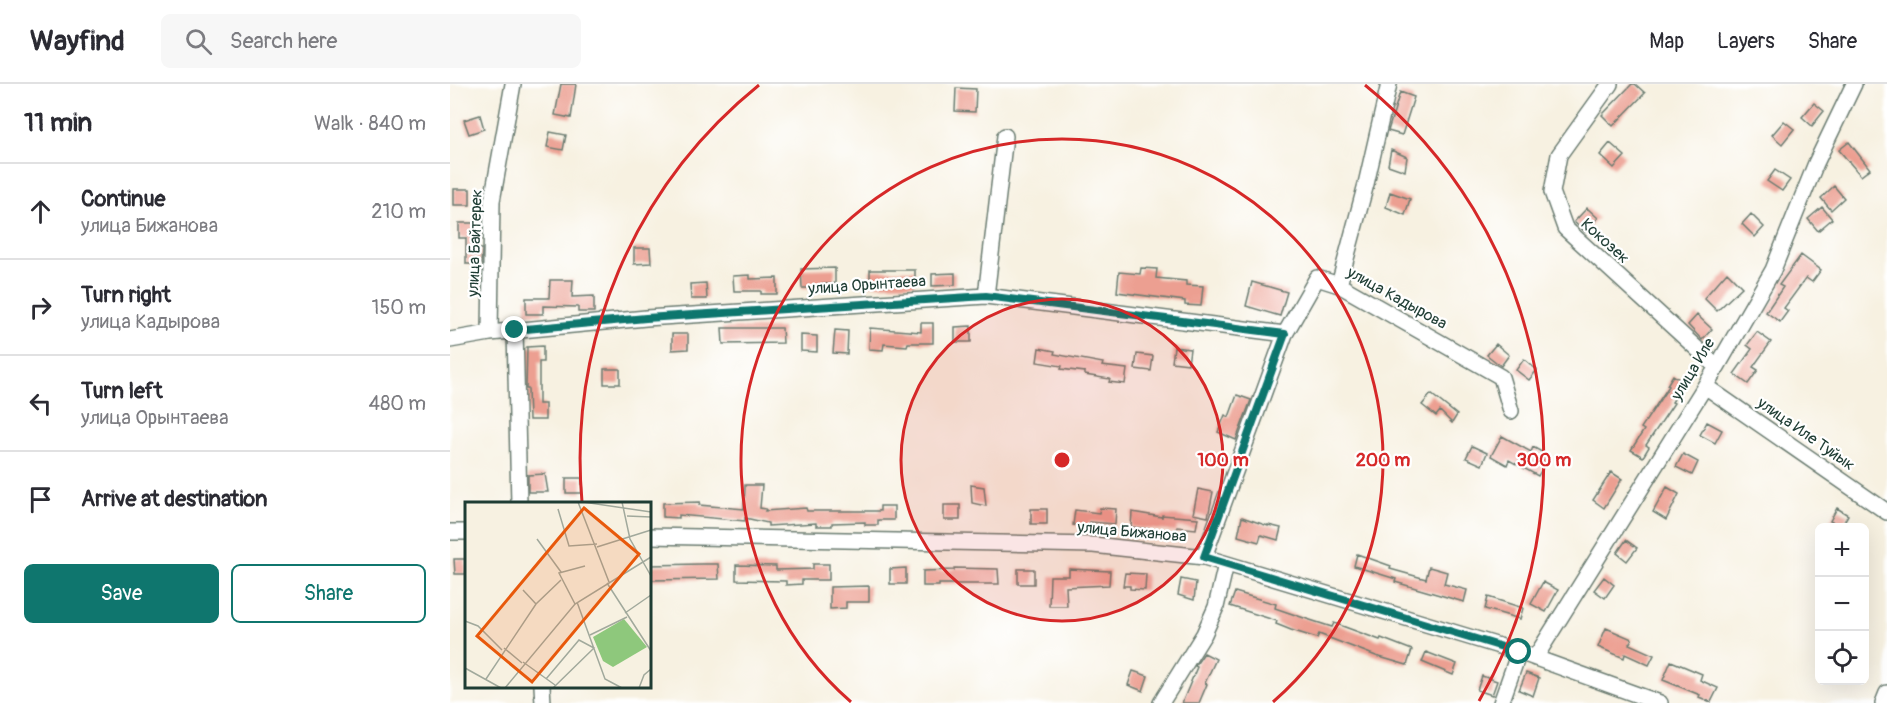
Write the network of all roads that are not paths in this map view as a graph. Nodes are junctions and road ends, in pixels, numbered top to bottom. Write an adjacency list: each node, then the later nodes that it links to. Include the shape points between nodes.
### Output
1 (513, 84): 9 (street, улица Байтерек, via 492,201)
2 (1389, 84): 6 (street)
3 (1610, 84): 12 (street, Кокозек, via 1559,155 1552,192 1564,228)
4 (1854, 84): 12 (street, улица Иле, via 1816,163 1773,270)
5 (1005, 136): 7 (street)
6 (1339, 285): 10 (street, улица Кадырова, via 1317,278); 14 (street, улица Кадырова, via 1501,377)
7 (986, 296): 8 (street, улица Орынтаева); 10 (street, улица Орынтаева)
8 (515, 330): 9 (street, улица Орынтаева); 15 (street)
9 (490, 333): 11 (street, улица Орынтаева)
10 (1285, 334): 18 (street, улица Кадырова)
11 (450, 340)
12 (1717, 367): 13 (street, улица Иле)
13 (1705, 386): 16 (street, улица Иле Туйык); 21 (street, улица Иле)
14 (1511, 411)
15 (519, 502)
16 (1887, 512)
17 (651, 536): 18 (street, улица Бижанова, via 1093,545)
18 (1204, 557): 19 (street, улица Бижанова)
19 (1226, 564): 20 (street, улица Бижанова); 25 (street, via 1216,607 1204,634)
20 (1519, 652): 21 (street, улица Бижанова); 26 (street)
21 (1535, 658): 27 (street, улица Бижанова)
22 (542, 688): 24 (street)
23 (1887, 693): 28 (street)
24 (543, 703)
25 (1161, 703)
26 (1501, 703)
27 (1660, 703)
28 (1883, 703)

